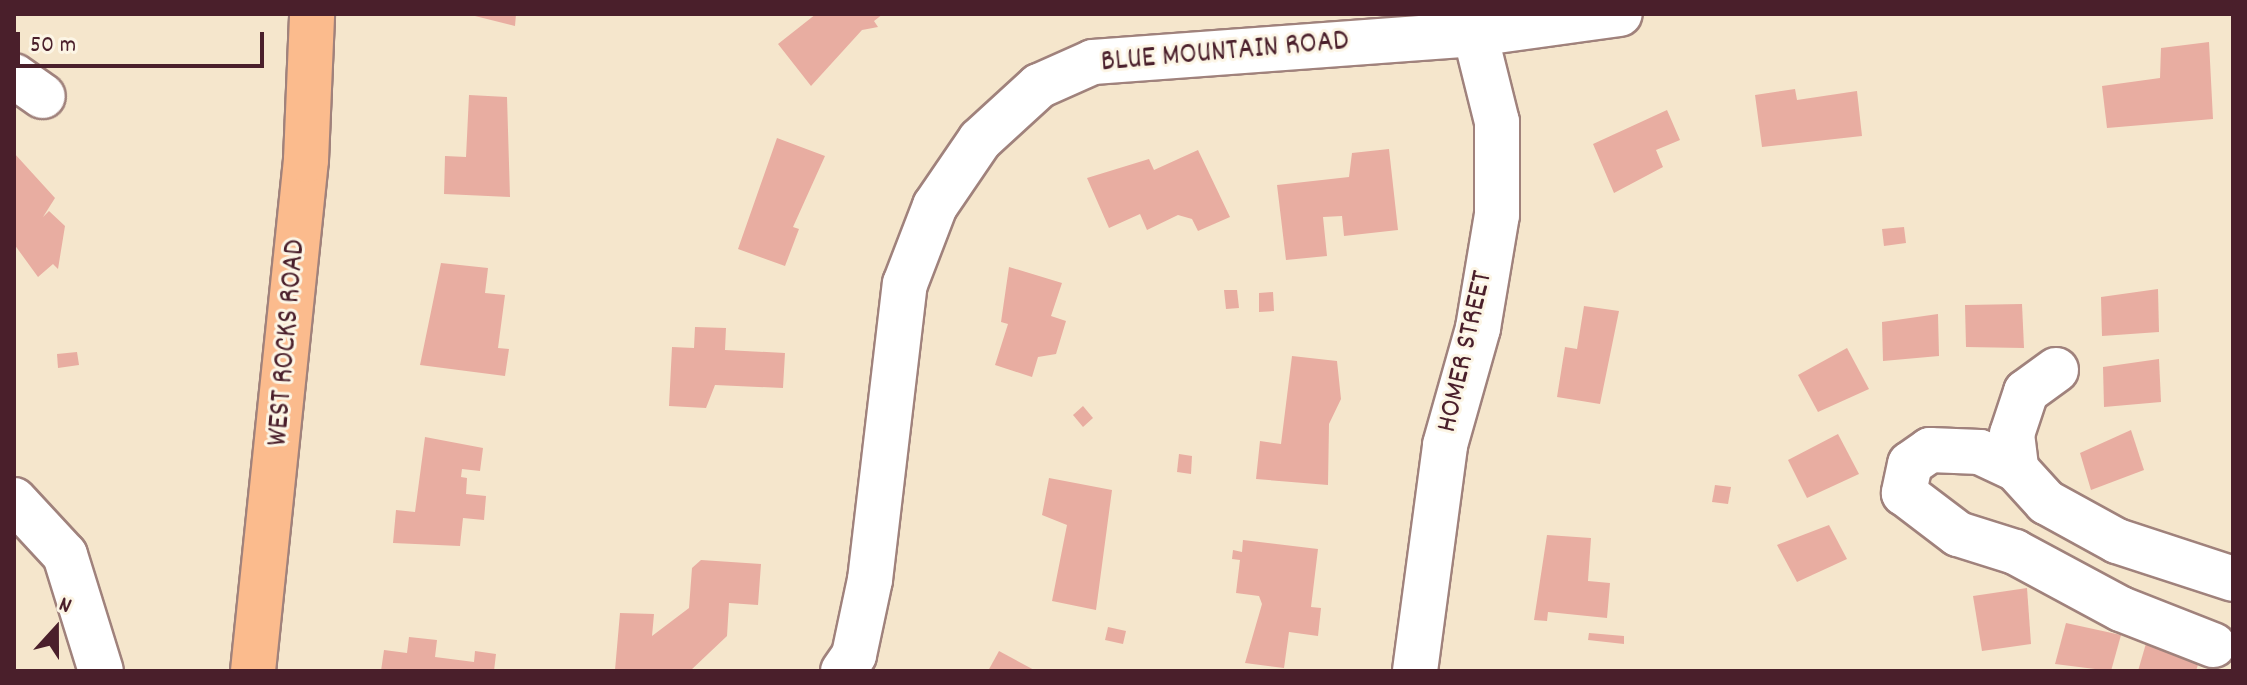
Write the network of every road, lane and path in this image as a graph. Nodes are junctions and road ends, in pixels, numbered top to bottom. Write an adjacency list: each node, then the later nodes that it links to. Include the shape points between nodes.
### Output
1 (312, 14): 10 (main road, WEST ROCKS ROAD, via 306,160)
2 (1620, 14): 3 (street, BLUE MOUNTAIN ROAD)
3 (1475, 34): 11 (street, BLUE MOUNTAIN ROAD, via 1093,62 1039,86 980,140 935,206 905,284 870,580 854,655); 12 (street, HOMER STREET, via 1497,122 1497,215 1478,328 1445,445)
4 (2056, 370): 5 (street, via 2026,392 2012,434)
5 (2016, 469): 7 (street, via 2046,502 2117,541); 8 (street, via 1980,452 1930,450 1910,464 1904,493 1958,534 2015,552 2121,609)
6 (14, 500): 9 (street, via 65,555)
7 (2233, 579)
8 (2213, 645)
9 (101, 671)
10 (253, 671)
11 (843, 671)
12 (1415, 671)

